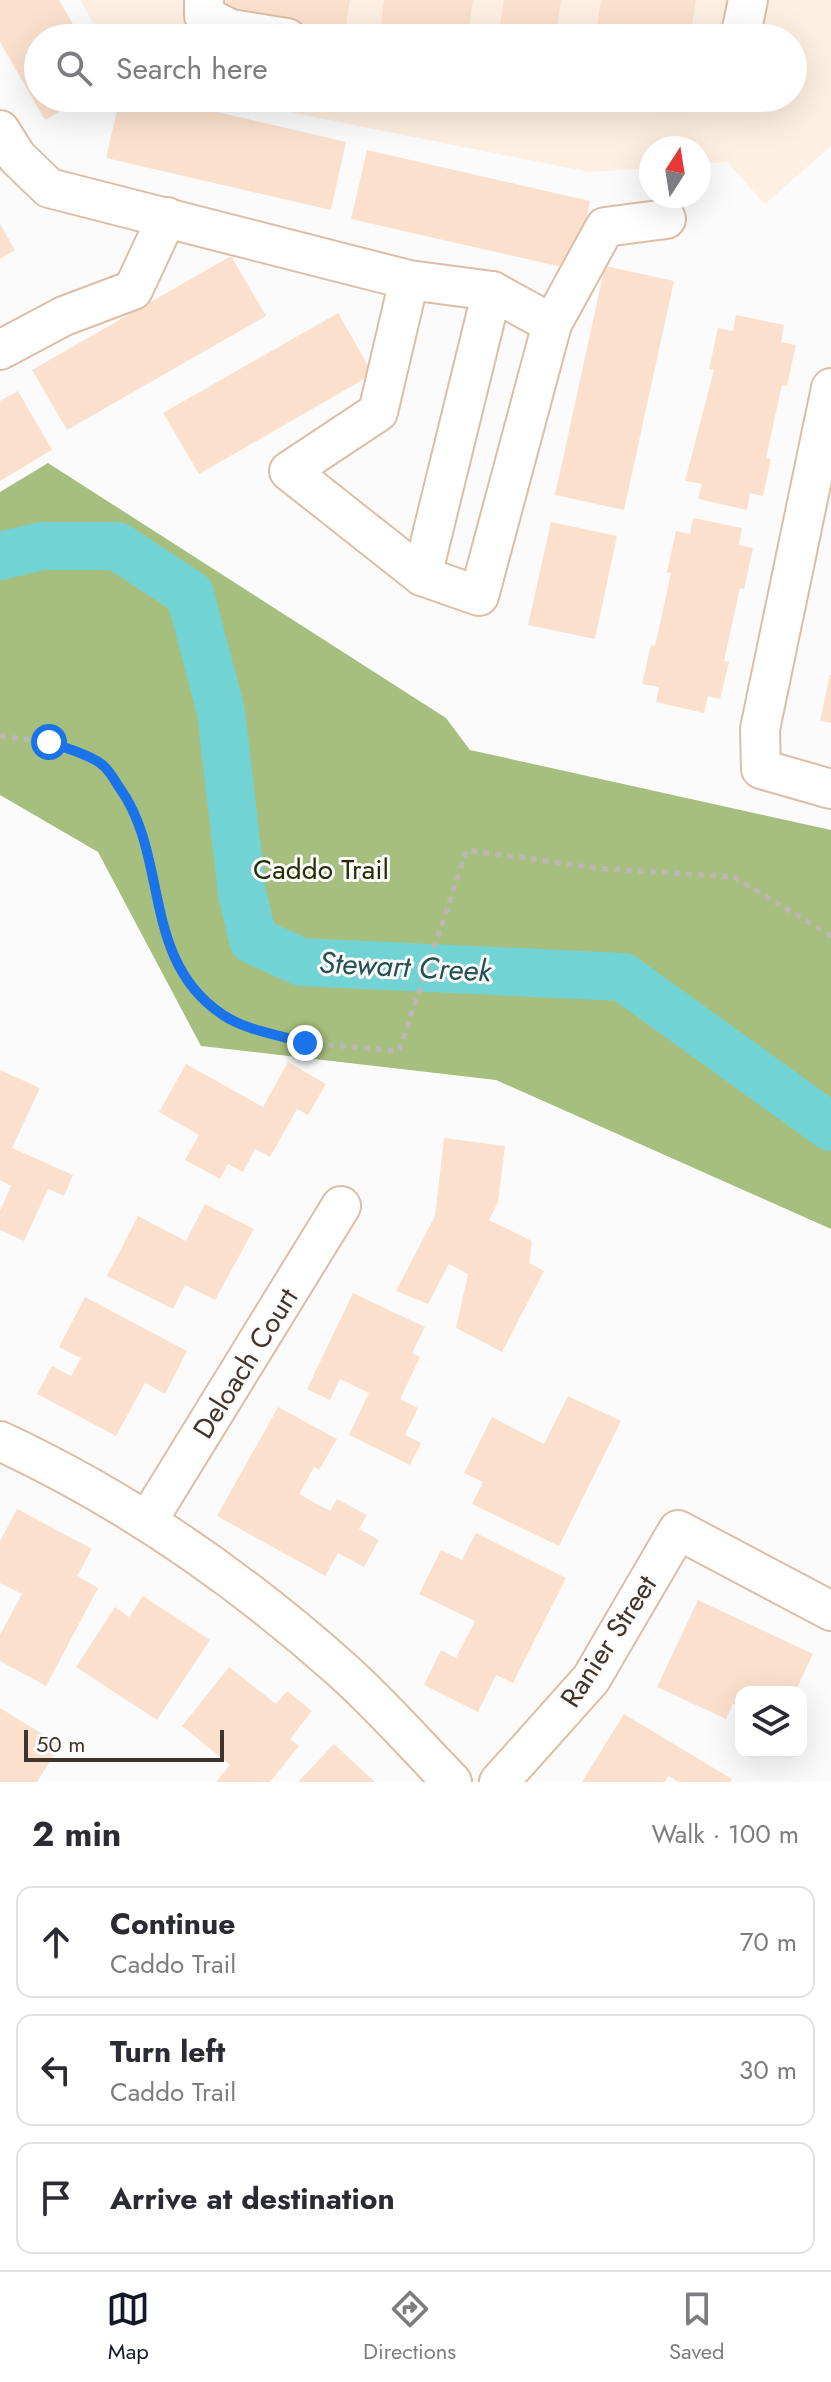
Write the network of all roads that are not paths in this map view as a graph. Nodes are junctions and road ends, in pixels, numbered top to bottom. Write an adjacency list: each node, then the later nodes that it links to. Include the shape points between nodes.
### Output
1 (204, 0): 3 (street, via 204,16)
2 (748, 0): 4 (street)
3 (221, 24)
4 (743, 24)
5 (0, 130): 6 (street, via 17,157 49,188)
6 (167, 217): 8 (street); 11 (street, via 133,290 64,316)
7 (666, 219): 10 (street, via 605,227)
8 (409, 280): 9 (street); 13 (street, via 378,412 289,471)
9 (492, 291): 10 (street); 13 (street)
10 (552, 324): 13 (street, via 479,596)
11 (0, 350)
12 (831, 388): 14 (street, via 760,729 761,769)
13 (422, 576)
14 (831, 789)
15 (341, 1206): 17 (street, Deloach Court)
16 (0, 1441): 17 (street)
17 (148, 1520): 19 (street, via 342,1670)
18 (831, 1611): 20 (street, Ranier Street, via 678,1530 591,1679)
19 (452, 1782)
20 (499, 1782)

